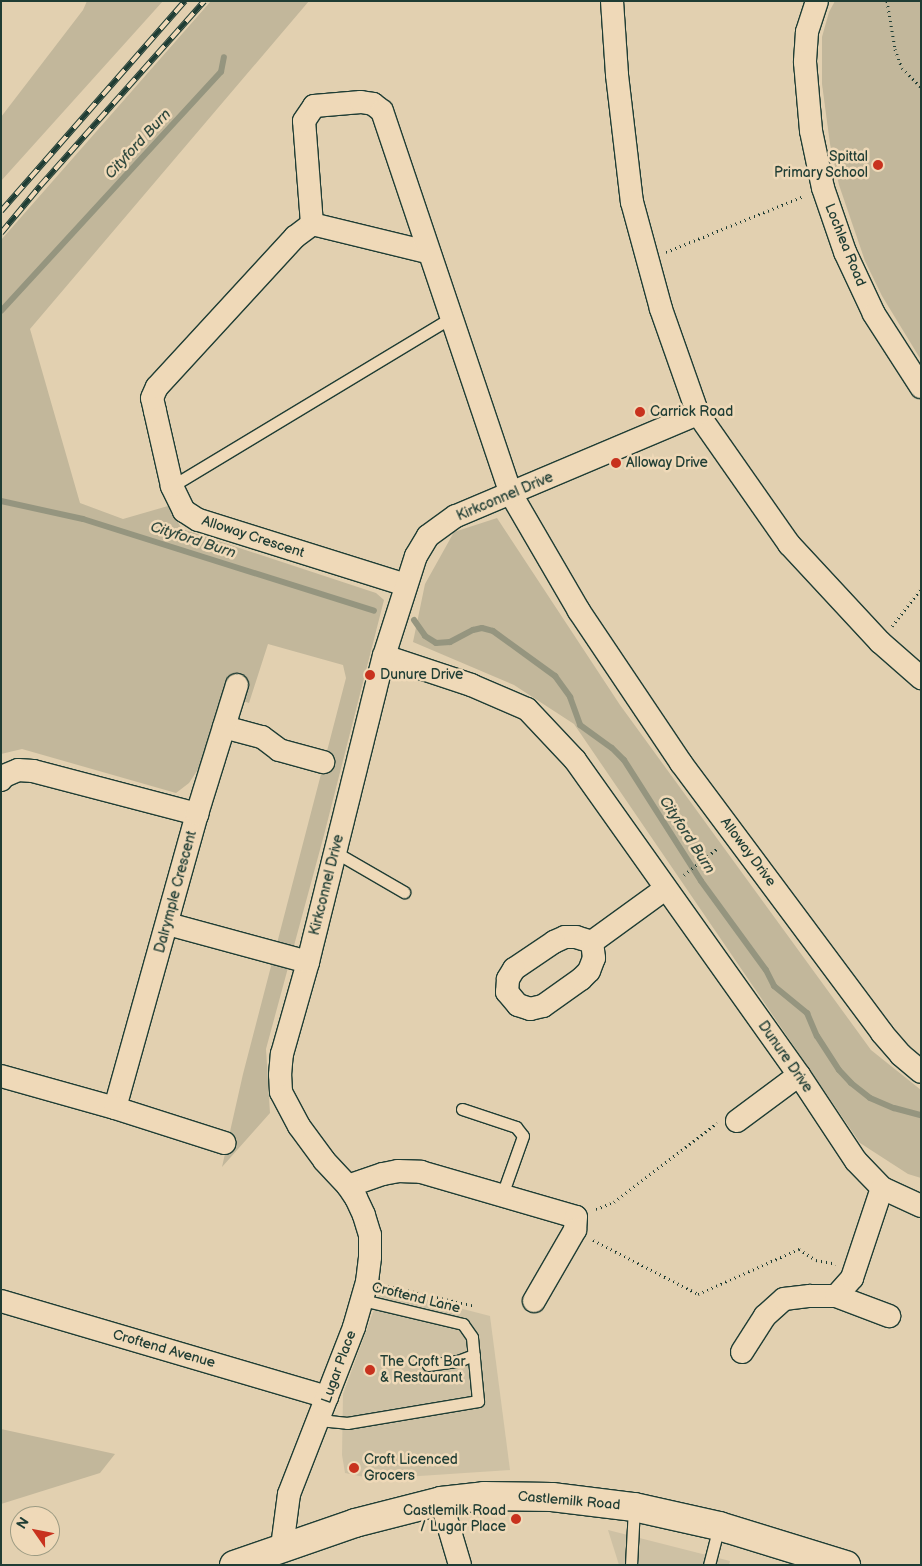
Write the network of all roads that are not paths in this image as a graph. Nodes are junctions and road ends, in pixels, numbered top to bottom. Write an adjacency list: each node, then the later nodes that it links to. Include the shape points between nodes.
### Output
1 (612, 1): 7 (street, via 632,202 660,310)
2 (817, 1): 6 (street, Lochlea Road, via 807,32 805,62 811,132 823,188 845,252 874,314)
3 (312, 224): 4 (street); 4 (street, via 304,121 314,106 373,104 382,111); 8 (street, Alloway Crescent, via 295,237 157,387 152,398)
4 (428, 252): 5 (street)
5 (451, 318): 8 (lane); 9 (street)
6 (921, 387)
7 (698, 414): 9 (street, Kirkconnel Drive); 12 (street, via 789,544 880,642)
8 (172, 486): 10 (street, Alloway Crescent, via 184,511 198,520)
9 (511, 494): 10 (street, Kirkconnel Drive, via 456,516 428,536 416,556); 24 (street, Alloway Drive, via 579,612 681,763 882,1033)
10 (406, 584): 11 (street, Kirkconnel Drive)
11 (384, 656): 18 (street, Kirkconnel Drive); 19 (street, Dunure Drive, via 471,685 527,709 575,760)
12 (921, 678)
13 (238, 685): 14 (street)
14 (224, 727): 15 (street, via 262,737 279,750); 17 (street)
15 (323, 762)
16 (1, 780): 17 (street, Dalrymple Crescent, via 18,770 33,771)
17 (197, 814): 21 (street, Dalrymple Crescent)
18 (335, 852): 20 (lane); 23 (street, Kirkconnel Drive)
19 (665, 889): 22 (street); 25 (street, Dunure Drive)
20 (404, 892)
21 (168, 924): 23 (street); 27 (street, Dalrymple Crescent)
22 (592, 942)
23 (308, 962): 31 (street, Kirkconnel Drive, via 282,1054 281,1092 299,1126)
24 (921, 1072)
25 (799, 1075): 29 (street); 32 (street, Dunure Drive, via 856,1161)
26 (1, 1076): 27 (street)
27 (116, 1108): 30 (street)
28 (462, 1109): 33 (lane, via 516,1127 523,1136)
29 (737, 1121)
30 (225, 1143)
31 (348, 1186): 33 (street, via 398,1171 421,1172); 35 (street, Lugar Place, via 364,1215 370,1235)
32 (882, 1188): 34 (street, Dunure Drive); 36 (street, via 852,1278)
33 (502, 1196): 38 (street, via 575,1223)
34 (921, 1206)
35 (365, 1291): 41 (lane, Croftend Lane, via 463,1324 472,1337); 43 (street, Lugar Place)
36 (836, 1296): 39 (street); 40 (street, via 784,1299 765,1316)
37 (1, 1301): 43 (street, Croftend Avenue)
38 (534, 1301)
39 (889, 1316)
40 (742, 1352)
41 (474, 1355): 42 (lane, via 458,1361); 43 (lane, Croftend Lane, via 478,1401 347,1424 329,1421)
42 (428, 1364)
43 (324, 1406): 47 (street, Lugar Place, via 289,1494)
44 (441, 1501): 45 (street, Castlemilk Road, via 484,1496 552,1497); 47 (street, Castlemilk Road, via 355,1523); 49 (street)
45 (634, 1507): 46 (street, Castlemilk Road); 50 (lane)
46 (719, 1526): 51 (lane); 52 (street, Castlemilk Road)
47 (282, 1547): 48 (street, Castlemilk Road)
48 (234, 1565)
49 (460, 1565)
50 (631, 1565)
51 (709, 1565)
52 (846, 1565)

